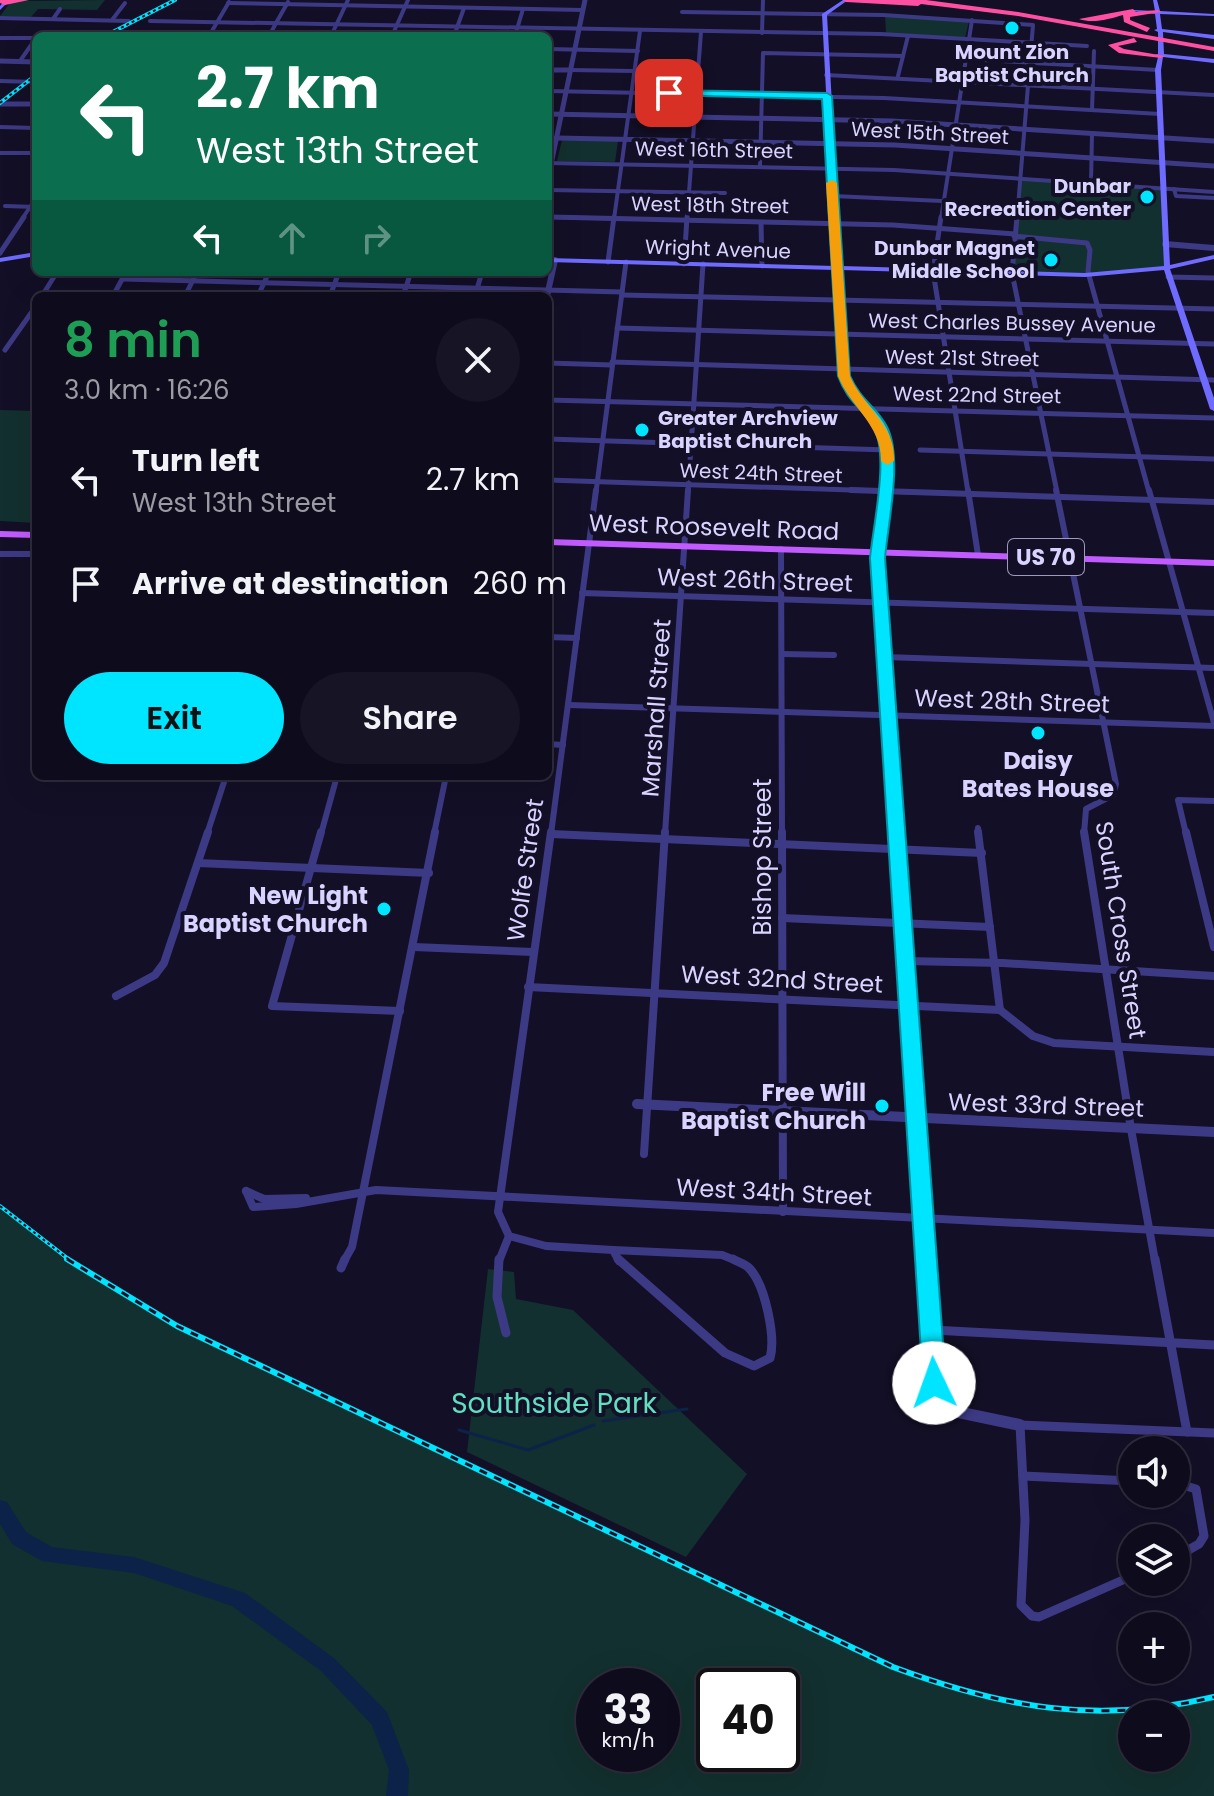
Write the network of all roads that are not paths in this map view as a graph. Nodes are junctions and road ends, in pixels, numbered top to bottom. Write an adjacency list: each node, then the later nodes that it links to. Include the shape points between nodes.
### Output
1 (25, 0): 2 (highway); 15 (highway)
2 (38, 0)
3 (408, 0): 16 (street)
4 (585, 0): 23 (street)
5 (763, 0): 26 (street)
6 (846, 0): 18 (highway); 28 (main road)
7 (910, 0): 18 (highway)
8 (938, 0): 21 (highway)
9 (956, 0): 21 (highway)
10 (229, 2): 11 (street); 38 (street)
11 (288, 2): 13 (street); 39 (street)
12 (125, 3): 34 (street)
13 (347, 3): 16 (street); 40 (street)
14 (703, 3): 25 (street)
15 (3, 4)
16 (405, 7): 17 (street); 41 (street)
17 (464, 8): 20 (street); 42 (street)
18 (980, 8): 29 (highway)
19 (60, 9): 33 (street)
20 (523, 9): 23 (street); 43 (street)
21 (1006, 9): 30 (highway)
22 (1154, 9): 27 (highway); 31 (main road); 45 (main road)
23 (583, 10): 44 (street)
24 (682, 12): 25 (street)
25 (702, 12): 26 (street)
26 (763, 13): 28 (street); 54 (street)
27 (1130, 13): 30 (highway, via 1091,19); 61 (highway, via 1125,20 1136,27)
28 (824, 14): 35 (street); 55 (main road)
29 (1018, 14): 61 (highway); 69 (highway, via 1094,33 1104,38 1109,50)
30 (1041, 15): 61 (highway)
31 (1214, 15)
32 (0, 18): 33 (street)
33 (53, 19): 34 (street)
34 (112, 20): 36 (street)
35 (972, 20): 59 (street); 60 (street, South Cross Street, via 1033,25)
36 (129, 21)
37 (150, 21): 38 (street)
38 (217, 22): 39 (street); 47 (street)
39 (276, 24): 40 (street); 48 (street)
40 (337, 24): 41 (street); 49 (street)
41 (396, 25): 42 (street); 50 (street)
42 (457, 27): 43 (street); 51 (street)
43 (518, 28): 44 (street); 52 (street)
44 (578, 29): 46 (street); 65 (street)
45 (1157, 29): 61 (main road); 69 (main road)
46 (640, 31): 53 (street); 66 (street)
47 (211, 32)
48 (271, 32)
49 (333, 32)
50 (393, 32)
51 (455, 32)
52 (516, 32)
53 (701, 32): 54 (street); 93 (street)
54 (762, 33): 55 (street)
55 (824, 34): 56 (street); 68 (main road)
56 (908, 36): 59 (street); 70 (street)
57 (0, 38): 58 (street)
58 (32, 38)
59 (969, 39): 60 (street); 71 (street)
60 (1032, 43): 63 (street); 76 (street, South Cross Street)
61 (1214, 43): 69 (highway, via 1139,40 1112,45)
62 (32, 44): 73 (street)
63 (1087, 46)
64 (552, 49): 65 (street)
65 (574, 49): 66 (street); 79 (street)
66 (638, 51): 81 (street)
67 (1094, 51): 77 (street)
68 (825, 53): 70 (street); 82 (main road); 94 (street, via 763,53)
69 (1156, 53): 74 (main road); 80 (main road)
70 (903, 56): 83 (street)
71 (965, 59): 76 (street); 84 (street)
72 (0, 61): 73 (street)
73 (20, 61): 75 (street)
74 (1214, 61)
75 (32, 62)
76 (1029, 63): 77 (street); 87 (street, South Cross Street)
77 (1093, 67): 80 (street); 88 (street)
78 (552, 70): 79 (street)
79 (570, 70): 81 (street); 90 (street)
80 (1158, 70): 92 (main road)
81 (634, 71): 91 (street)
82 (826, 75): 83 (street); 96 (main road)
83 (898, 76): 84 (street)
84 (962, 80): 87 (street); 97 (street)
85 (0, 81): 86 (street)
86 (32, 82)
87 (1027, 84): 88 (street); 100 (street, South Cross Street)
88 (1093, 88): 92 (street); 101 (street)
89 (552, 91): 90 (street)
90 (566, 91): 91 (street); 103 (street)
91 (631, 92): 93 (street); 105 (street)
92 (1159, 92): 95 (street); 104 (main road)
93 (695, 94): 94 (street); 106 (street)
94 (762, 95): 96 (street); 107 (street)
95 (1214, 95)
96 (827, 96): 97 (street); 108 (main road)
97 (958, 102): 100 (street); 109 (street)
98 (0, 104): 99 (street)
99 (32, 104)
100 (1026, 106): 101 (street); 112 (street, South Cross Street)
101 (1092, 110): 104 (street)
102 (552, 114): 103 (street)
103 (562, 114): 105 (street); 115 (street)
104 (1160, 114): 116 (main road)
105 (627, 115): 106 (street); 117 (street)
106 (694, 117): 107 (street); 118 (street)
107 (762, 118): 108 (street); 120 (street)
108 (828, 119): 109 (street); 121 (main road)
109 (955, 125): 112 (street); 122 (street)
110 (0, 127): 111 (street)
111 (32, 128)
112 (1024, 129): 113 (street); 125 (street, South Cross Street)
113 (1092, 134): 116 (street); 127 (street)
114 (552, 138): 115 (street, West 15th Street)
115 (557, 138): 117 (street, West 15th Street); 126 (street)
116 (1161, 138): 119 (street); 128 (main road)
117 (625, 139): 118 (street, West 15th Street); 130 (street)
118 (693, 141): 120 (street, West 15th Street); 131 (street)
119 (1214, 141)
120 (761, 142): 121 (street, West 15th Street); 133 (street)
121 (830, 144): 122 (street, West 15th Street); 134 (main road)
122 (952, 149): 125 (street, West 15th Street); 135 (street)
123 (0, 153): 124 (street)
124 (32, 153)
125 (1021, 154): 127 (street, West 15th Street); 136 (street, South Cross Street)
126 (552, 156)
127 (1092, 158): 128 (street, West 15th Street); 137 (street)
128 (1162, 162): 132 (street, West 15th Street); 138 (main road)
129 (552, 163): 130 (street, West 16th Street)
130 (621, 165): 131 (street, West 16th Street); 141 (street)
131 (691, 166): 133 (street, West 16th Street); 142 (street)
132 (1214, 166)
133 (760, 167): 134 (street, West 16th Street)
134 (831, 168): 135 (street, West 16th Street); 145 (main road)
135 (946, 174): 136 (street, West 16th Street); 147 (street)
136 (1019, 179): 137 (street, West 16th Street); 157 (street, South Cross Street)
137 (1091, 184): 138 (street, West 16th Street)
138 (1163, 188): 139 (street, West 16th Street); 158 (main road)
139 (1174, 189): 143 (street, West 16th Street); 146 (street, via 1176,196)
140 (552, 190): 141 (street)
141 (616, 191): 142 (street); 152 (street)
142 (688, 192): 144 (street); 153 (street)
143 (1214, 192)
144 (725, 193)
145 (833, 196): 147 (street); 155 (main road)
146 (1214, 198)
147 (942, 201): 156 (street)
148 (5, 206): 149 (street)
149 (32, 207)
150 (32, 208): 160 (street)
151 (552, 217): 152 (street, West 18th Street)
152 (612, 219): 153 (street, West 18th Street); 165 (street)
153 (687, 221): 154 (street, West 18th Street); 167 (street)
154 (761, 223): 155 (street, West 18th Street); 169 (street)
155 (835, 224): 156 (street, West 18th Street); 170 (main road)
156 (938, 228): 157 (street, West 18th Street); 171 (street)
157 (1014, 235): 173 (street, South Cross Street); 174 (street, West 18th Street, via 1087,243)
158 (1165, 244): 159 (street); 172 (main road)
159 (1214, 248)
160 (0, 253)
161 (32, 255): 163 (main road)
162 (1214, 257): 172 (main road, Wright Avenue)
163 (0, 260)
164 (552, 260): 165 (main road, Wright Avenue)
165 (608, 262): 166 (main road, Wright Avenue)
166 (626, 262): 167 (main road, Wright Avenue); 196 (street, Wolfe Street)
167 (684, 264): 168 (main road, Wright Avenue)
168 (703, 264): 169 (main road, Wright Avenue); 197 (street, Marshall Street)
169 (762, 266): 170 (main road, Wright Avenue)
170 (836, 268): 171 (main road, Wright Avenue); 198 (main road)
171 (933, 271): 173 (main road, Wright Avenue); 199 (street)
172 (1168, 272): 174 (main road, Wright Avenue); 181 (street); 202 (main road)
173 (1012, 273): 174 (main road, Wright Avenue); 200 (street, South Cross Street)
174 (1089, 275): 201 (street)
175 (124, 276): 182 (street)
176 (195, 276): 183 (street)
177 (267, 276): 184 (street)
178 (338, 276): 185 (street)
179 (410, 276): 186 (street)
180 (481, 276): 187 (street)
181 (1214, 278)
182 (123, 279): 183 (street); 188 (street)
183 (193, 281): 184 (street); 189 (street)
184 (264, 283): 185 (street); 190 (street)
185 (335, 285): 186 (street); 191 (street)
186 (406, 287): 187 (street); 192 (street)
187 (477, 289): 193 (street); 194 (street)
188 (115, 292)
189 (187, 292)
190 (260, 292)
191 (332, 292)
192 (404, 292)
193 (476, 292)
194 (530, 292)
195 (552, 293): 196 (street)
196 (622, 294): 197 (street); 205 (street, Wolfe Street)
197 (702, 297): 198 (street); 206 (street, Marshall Street)
198 (839, 301): 199 (street); 207 (main road)
199 (939, 303): 200 (street); 208 (street)
200 (1018, 305): 201 (street); 209 (street, South Cross Street)
201 (1100, 307): 202 (street); 210 (street)
202 (1179, 308): 203 (street); 211 (main road)
203 (1214, 309)
204 (32, 312): 213 (street)
205 (617, 328): 206 (street, West Charles Bussey Avenue); 215 (street, Wolfe Street)
206 (699, 331): 207 (street, West Charles Bussey Avenue); 216 (street, Marshall Street)
207 (841, 334): 208 (street, West Charles Bussey Avenue); 217 (main road)
208 (943, 337): 209 (street, West Charles Bussey Avenue); 218 (street)
209 (1025, 339): 210 (street, West Charles Bussey Avenue); 219 (street, South Cross Street)
210 (1110, 341): 211 (street, West Charles Bussey Avenue); 220 (street)
211 (1191, 343): 212 (street, West Charles Bussey Avenue); 221 (main road)
212 (1214, 344)
213 (5, 350)
214 (552, 363): 215 (street, West 21st Street)
215 (612, 363): 216 (street, West 21st Street); 224 (street, Wolfe Street)
216 (697, 364): 217 (street, West 21st Street); 225 (street, Marshall Street)
217 (844, 370): 218 (street, West 21st Street); 226 (main road, via 852,395)
218 (948, 374): 219 (street, West 21st Street); 228 (street)
219 (1032, 375): 220 (street, West 21st Street); 229 (street, South Cross Street)
220 (1119, 377): 221 (street, West 21st Street); 230 (street)
221 (1204, 380): 222 (street, West 21st Street); 227 (main road)
222 (1214, 380)
223 (552, 400): 224 (street, West 22nd Street)
224 (609, 400): 225 (street, West 22nd Street); 233 (street, Wolfe Street)
225 (695, 402): 226 (street, West 22nd Street); 234 (street, Marshall Street)
226 (865, 409): 228 (street, West 22nd Street); 235 (main road, via 882,429)
227 (1214, 409)
228 (955, 411): 229 (street, West 22nd Street); 237 (street)
229 (1041, 413): 230 (street, West 22nd Street); 238 (street, South Cross Street)
230 (1130, 416): 231 (street, West 22nd Street); 239 (street)
231 (1214, 418)
232 (552, 439): 233 (street)
233 (604, 440): 234 (street); 242 (street, Wolfe Street)
234 (692, 443): 235 (street); 243 (street, Marshall Street)
235 (888, 450): 244 (main road)
236 (920, 450): 237 (street)
237 (961, 451): 238 (street); 245 (street)
238 (1049, 454): 239 (street); 246 (street, South Cross Street)
239 (1141, 457): 240 (street); 247 (street)
240 (1214, 459)
241 (552, 480): 242 (street, West 24th Street)
242 (597, 482): 243 (street, West 24th Street); 252 (street, Wolfe Street)
243 (689, 486): 244 (street, West 24th Street); 253 (street, Marshall Street)
244 (884, 492): 245 (street, West 24th Street); 255 (main road)
245 (967, 495): 246 (street, West 24th Street); 258 (street)
246 (1059, 498): 247 (street, West 24th Street); 259 (street, South Cross Street)
247 (1152, 500): 248 (street, West 24th Street); 260 (street)
248 (1214, 502)
249 (0, 534): 250 (main road)
250 (32, 535)
251 (552, 542): 252 (main road, West Roosevelt Road / US 70)
252 (588, 543): 253 (main road, West Roosevelt Road / US 70); 262 (street, Wolfe Street)
253 (685, 546): 254 (main road, West Roosevelt Road / US 70); 263 (street, Marshall Street)
254 (781, 549): 255 (main road, West Roosevelt Road / US 70); 264 (street, Bishop Street)
255 (878, 552): 258 (main road, West Roosevelt Road / US 70); 265 (street)
256 (0, 554): 257 (street)
257 (32, 554)
258 (978, 555): 259 (main road, West Roosevelt Road / US 70)
259 (1071, 558): 260 (main road, West Roosevelt Road / US 70); 266 (street, South Cross Street)
260 (1169, 561): 261 (main road, West Roosevelt Road / US 70); 267 (street)
261 (1214, 563)
262 (582, 593): 263 (street, West 26th Street); 270 (street, Wolfe Street)
263 (681, 596): 264 (street, West 26th Street); 278 (street, Marshall Street)
264 (780, 599): 265 (street, West 26th Street); 271 (street, Bishop Street)
265 (880, 602): 266 (street, West 26th Street); 273 (street)
266 (1082, 609): 267 (street, West 26th Street); 274 (street, South Cross Street)
267 (1184, 612): 268 (street, West 26th Street); 275 (street)
268 (1214, 613)
269 (552, 637): 270 (street)
270 (577, 638): 277 (street, Wolfe Street)
271 (782, 654): 272 (street); 279 (street, Bishop Street)
272 (834, 655)
273 (885, 657): 274 (street); 280 (street)
274 (1094, 664): 275 (street); 281 (street, South Cross Street)
275 (1199, 667): 276 (street); 282 (street)
276 (1214, 668)
277 (569, 705): 278 (street, West 28th Street); 284 (street, Wolfe Street)
278 (674, 708): 279 (street, West 28th Street); 291 (street, Marshall Street)
279 (782, 711): 280 (street, West 28th Street); 292 (street, Bishop Street)
280 (888, 715): 281 (street, West 28th Street); 293 (street)
281 (1105, 722): 282 (street, West 28th Street); 307 (street, South Cross Street, via 1116,790 1086,809 1082,818)
282 (1214, 724)
283 (552, 744): 284 (street)
284 (563, 745): 290 (street, Wolfe Street)
285 (225, 780): 295 (street)
286 (336, 780): 296 (street)
287 (445, 780): 297 (street)
288 (1214, 801): 298 (street, via 1178,800)
289 (978, 828): 294 (street)
290 (551, 834): 291 (street); 304 (street, Wolfe Street)
291 (665, 839): 292 (street); 310 (street, Marshall Street)
292 (782, 844): 293 (street); 299 (street, Bishop Street)
293 (898, 849): 294 (street); 300 (street)
294 (982, 853): 301 (street)
295 (198, 863): 296 (street); 311 (street, via 159,971)
296 (312, 868): 297 (street); 315 (street, via 272,1006)
297 (429, 873): 302 (street)
298 (1209, 905): 303 (street)
299 (782, 918): 300 (street); 312 (street, Bishop Street)
300 (903, 923): 301 (street); 305 (street)
301 (990, 927): 306 (street)
302 (414, 947): 304 (street); 315 (street)
303 (1214, 947)
304 (533, 952): 309 (street, Wolfe Street)
305 (906, 961): 306 (street); 313 (street)
306 (995, 963): 307 (street); 314 (street)
307 (1104, 970): 308 (street); 316 (street, South Cross Street)
308 (1214, 976)
309 (528, 987): 310 (street, West 32nd Street); 326 (street, Wolfe Street)
310 (654, 993): 312 (street, West 32nd Street); 318 (street, Marshall Street)
311 (116, 996)
312 (783, 998): 313 (street, West 32nd Street); 319 (street, Bishop Street)
313 (909, 1005): 314 (street, West 32nd Street); 320 (street)
314 (1000, 1010): 316 (street, via 1043,1041)
315 (400, 1011): 324 (street)
316 (1118, 1046): 317 (street); 321 (street, South Cross Street)
317 (1214, 1052)
318 (642, 1105): 319 (street, West 33rd Street); 323 (street, Marshall Street)
319 (783, 1113): 320 (street, West 33rd Street); 327 (street, Bishop Street)
320 (917, 1119): 321 (street, West 33rd Street); 328 (street)
321 (1131, 1129): 322 (street, West 33rd Street); 329 (street, South Cross Street)
322 (1214, 1132)
323 (644, 1154)
324 (363, 1193): 325 (street, West 34th Street); 326 (street, West 34th Street); 333 (street, via 352,1247)
325 (332, 1198): 325 (street, West 34th Street, via 264,1199 246,1191 253,1207)
326 (498, 1198): 327 (street, West 34th Street); 331 (street, via 499,1218)
327 (783, 1212): 328 (street, West 34th Street)
328 (924, 1220): 329 (street, West 34th Street); 334 (street)
329 (1150, 1230): 330 (street, West 34th Street); 336 (street, South Cross Street)
330 (1214, 1233)
331 (509, 1236): 332 (street, via 546,1246); 335 (street, via 496,1278)
332 (613, 1250): 332 (street, via 722,1255 748,1266 760,1284 774,1344 770,1358 754,1366 725,1353 620,1264)
333 (341, 1268)
334 (932, 1330): 336 (street); 338 (street, via 934,1383 943,1406 955,1414)
335 (506, 1333)
336 (1171, 1343): 337 (street); 339 (street, South Cross Street)
337 (1214, 1345)
338 (1020, 1425): 339 (street); 341 (street)
339 (1187, 1432): 340 (street)
340 (1214, 1433)
341 (1023, 1476): 342 (street); 345 (street, via 1025,1610 1039,1617)
342 (1118, 1480)
343 (1190, 1486): 344 (street, via 1200,1507 1203,1541)
344 (1190, 1549)
345 (1118, 1582)

